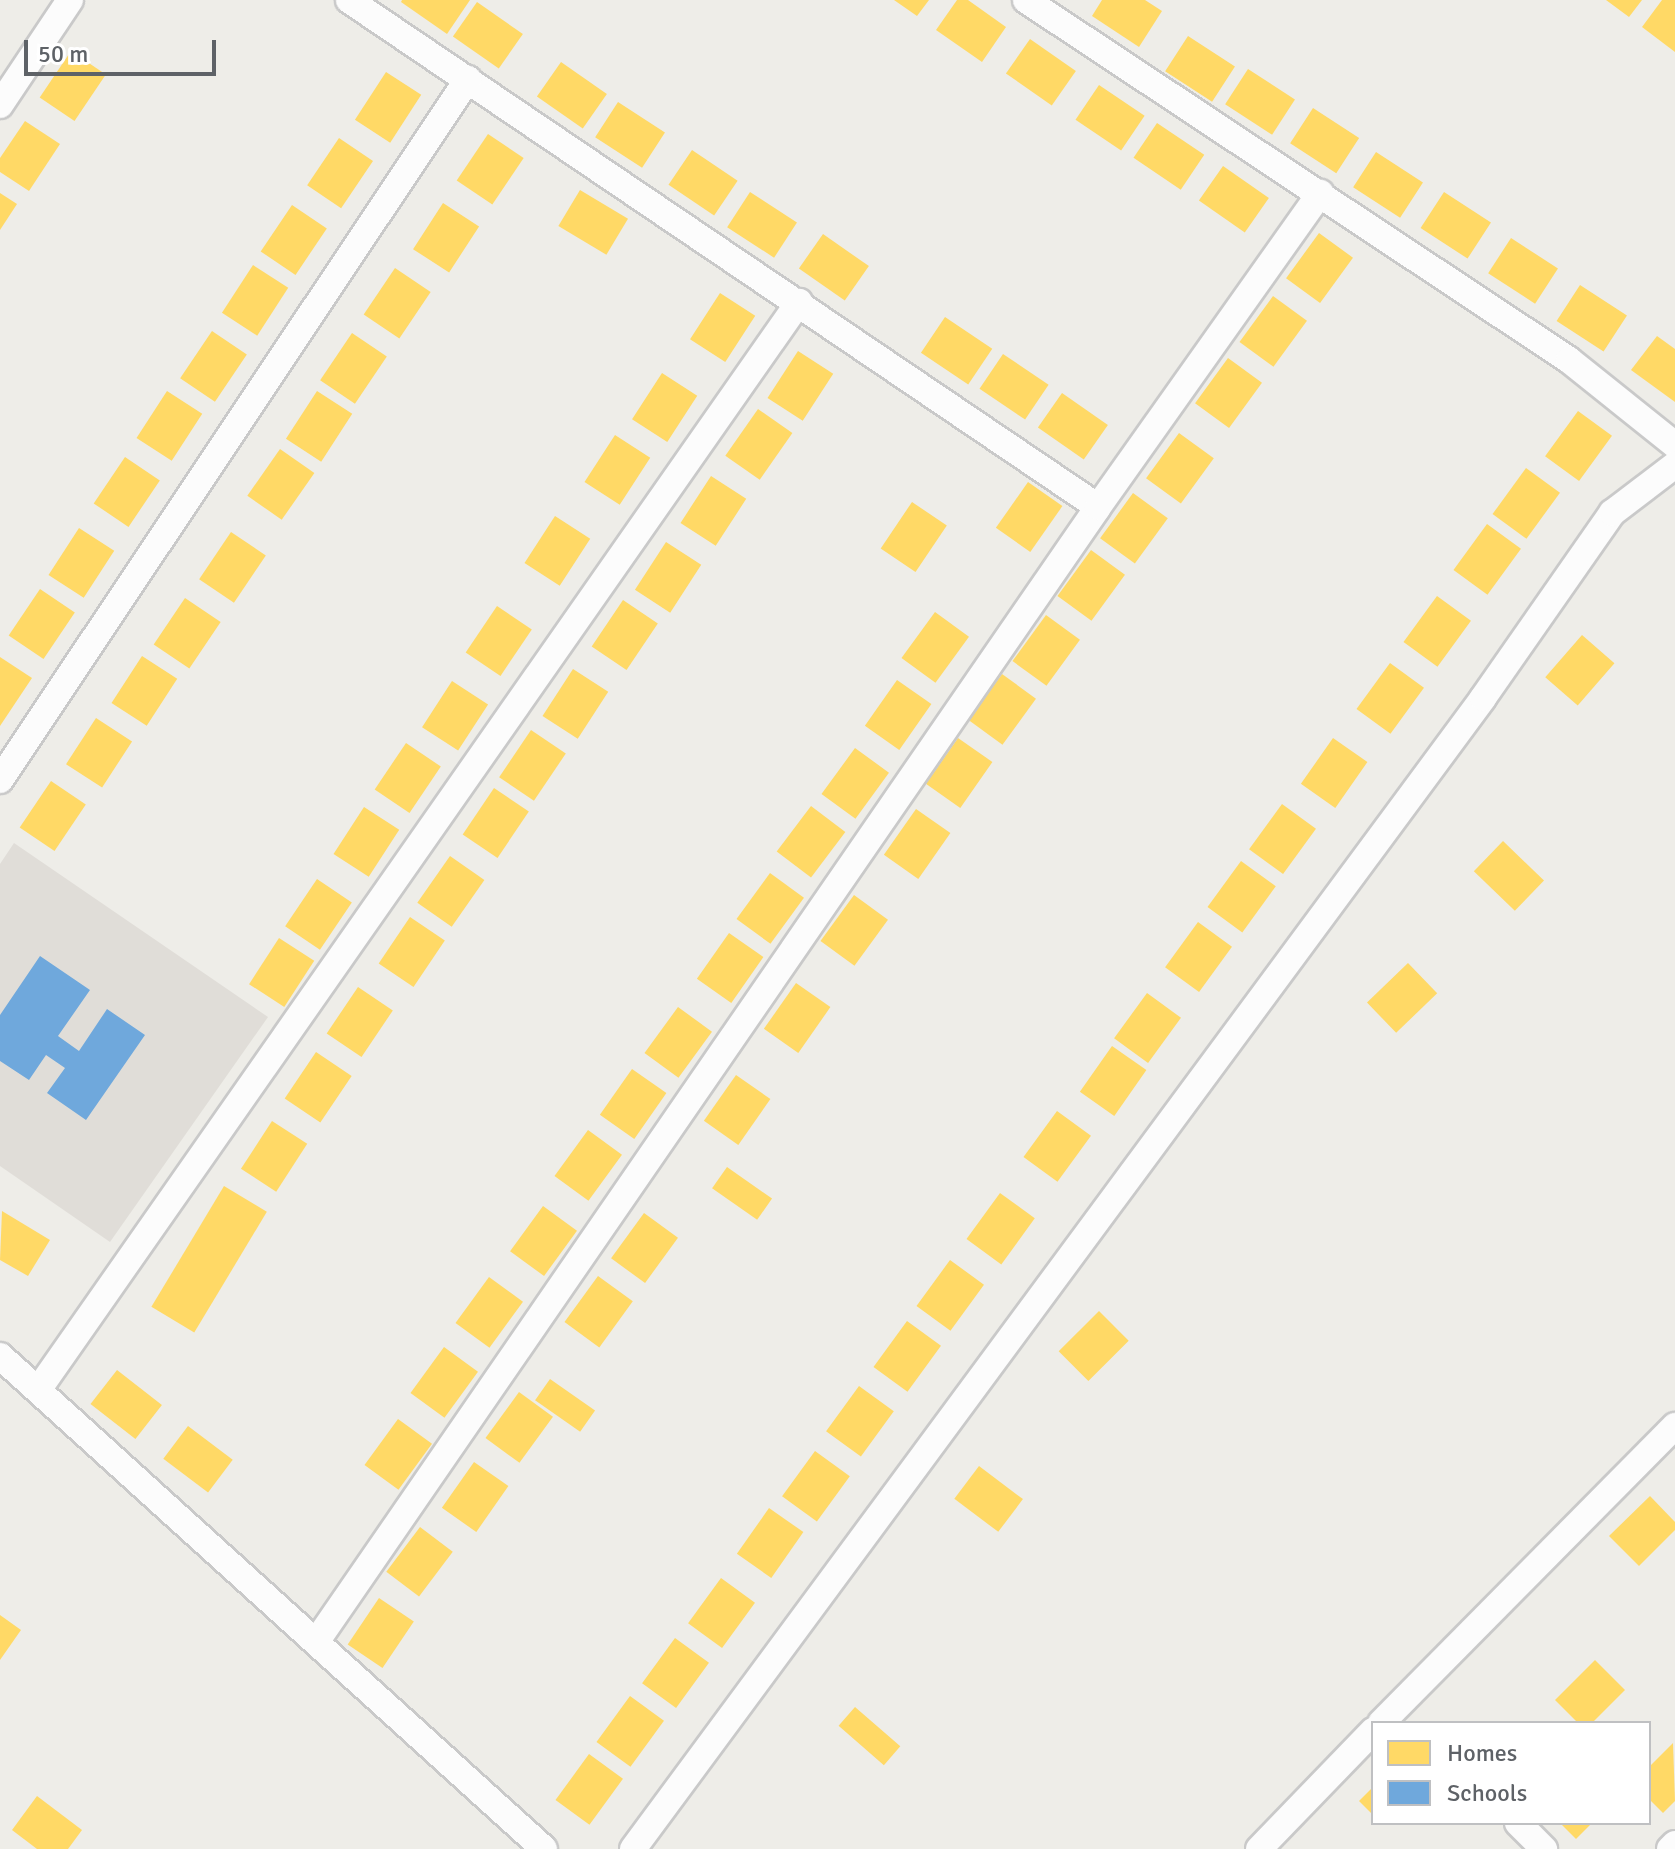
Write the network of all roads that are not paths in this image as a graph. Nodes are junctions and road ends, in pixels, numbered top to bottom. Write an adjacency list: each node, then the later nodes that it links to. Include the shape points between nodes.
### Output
1 (70, 0): 5 (street)
2 (349, 0): 4 (street)
3 (1026, 0): 6 (street)
4 (468, 79): 7 (street); 11 (street)
5 (0, 105)
6 (1320, 193): 8 (street, via 1569,360); 10 (street)
7 (799, 302): 10 (street); 13 (street)
8 (1675, 445)
9 (1675, 465): 21 (street, via 1612,513 1483,698)
10 (1098, 507): 15 (street)
11 (0, 780)
12 (0, 1356): 13 (street)
13 (38, 1390): 15 (street)
14 (1675, 1426): 16 (street)
15 (316, 1642): 20 (street)
16 (1399, 1717)
17 (1371, 1733): 22 (street)
18 (1520, 1825): 23 (street)
19 (1675, 1844): 24 (street)
20 (544, 1849)
21 (633, 1849)
22 (1259, 1849)
23 (1544, 1849)
24 (1670, 1849)

